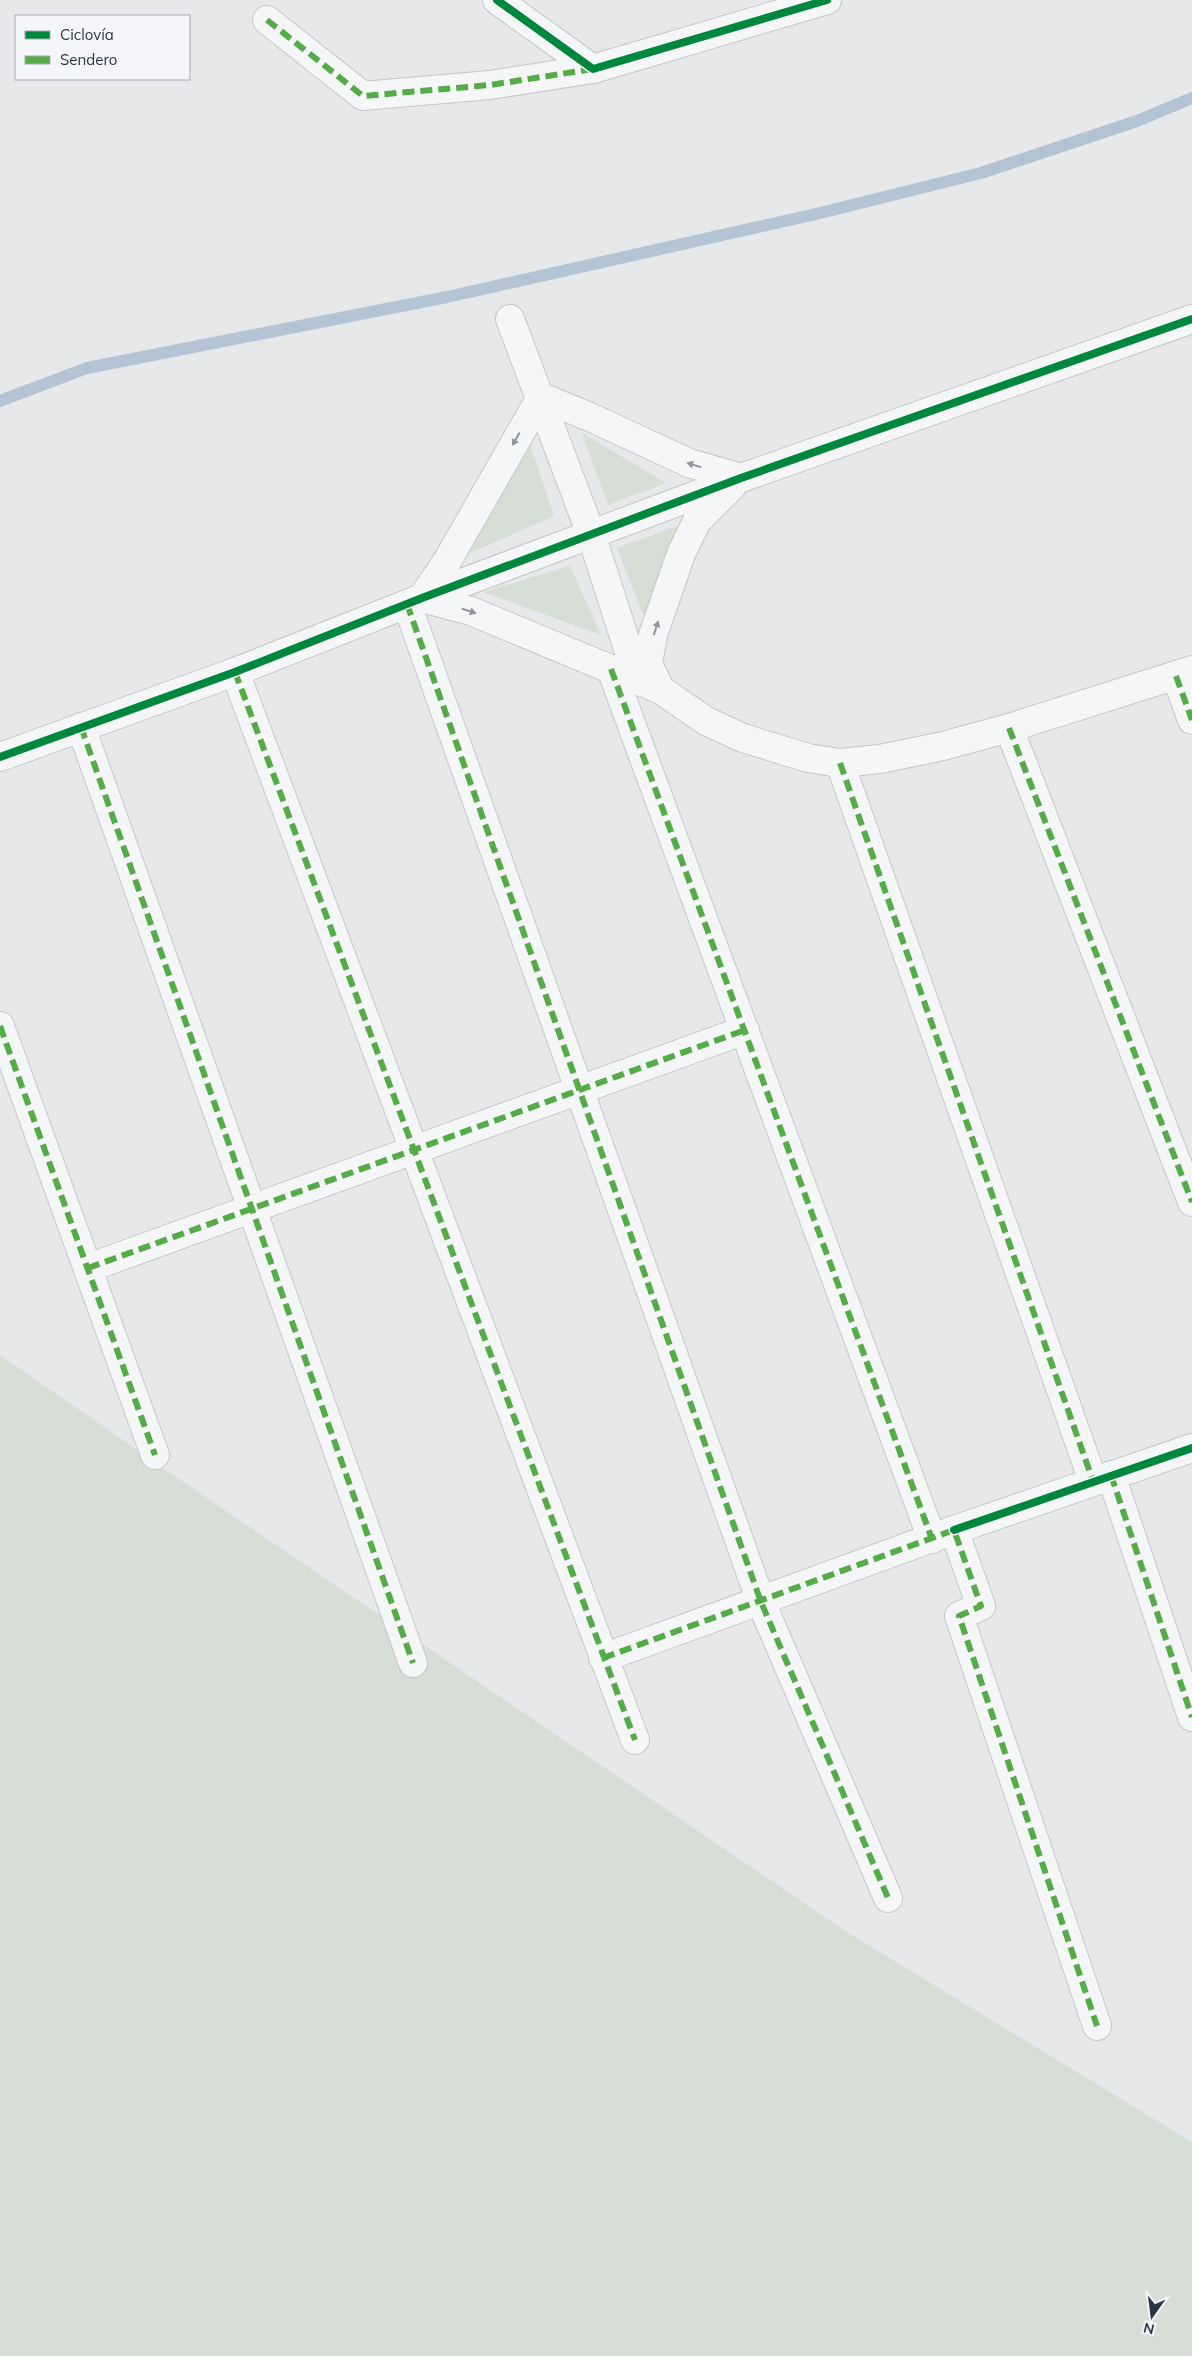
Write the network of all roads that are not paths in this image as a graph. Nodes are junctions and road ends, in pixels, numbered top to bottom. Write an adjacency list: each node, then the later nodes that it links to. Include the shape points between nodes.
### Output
1 (498, 0): 4 (street)
2 (827, 0): 4 (street)
3 (267, 20): 4 (street, via 363,96 490,85)
4 (593, 69)
5 (510, 319): 7 (street)
6 (1192, 319): 8 (street)
7 (541, 397): 8 (street, one-way to 7, via 688,463); 9 (street); 10 (street, one-way to 10, via 450,556)
8 (741, 478): 9 (street); 14 (street, one-way to 8, via 648,664 653,635 678,564 696,521)
9 (591, 534): 10 (street); 14 (street, via 629,652)
10 (414, 601): 11 (street, one-way to 11, via 471,611); 12 (street); 22 (street)
11 (611, 669): 14 (street); 21 (street)
12 (235, 672): 16 (street); 23 (street)
13 (1184, 673): 15 (street); 17 (street)
14 (661, 690): 19 (street, via 706,722 743,738 808,758)
15 (1192, 720)
16 (81, 728): 18 (street); 25 (street)
17 (1009, 728): 19 (street, via 898,756); 24 (street)
18 (0, 758)
19 (840, 763): 29 (street)
20 (0, 1026): 26 (street)
21 (745, 1030): 22 (street); 30 (street)
22 (580, 1089): 23 (street); 31 (street)
23 (414, 1149): 25 (street); 32 (street)
24 (1192, 1202)
25 (253, 1208): 26 (street); 33 (street)
26 (88, 1268): 28 (street)
27 (1192, 1448): 29 (street)
28 (154, 1455)
29 (1102, 1478): 30 (street); 34 (street)
30 (943, 1534): 31 (street); 37 (street, via 981,1606 959,1616)
31 (761, 1602): 32 (street); 36 (street)
32 (603, 1658): 35 (street)
33 (413, 1664)
34 (1192, 1717)
35 (635, 1740)
36 (888, 1898)
37 (1097, 2026)

